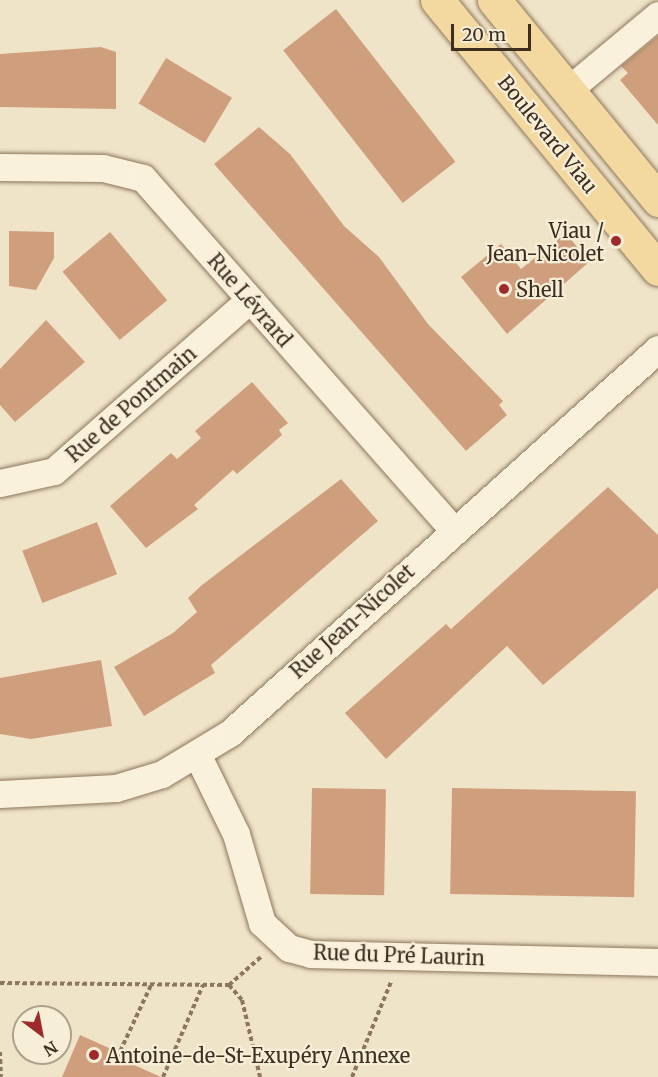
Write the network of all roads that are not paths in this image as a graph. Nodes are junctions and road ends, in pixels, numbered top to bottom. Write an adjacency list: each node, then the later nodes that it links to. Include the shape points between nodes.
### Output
1 (437, 0): 7 (main road, Boulevard Viau)
2 (494, 0): 4 (main road)
3 (658, 15): 4 (street)
4 (568, 90): 6 (main road)
5 (0, 167): 8 (street, Rue Lévrard, via 103,168 143,178)
6 (658, 200)
7 (658, 269)
8 (249, 300): 10 (street, Rue de Pontmain, via 54,471); 11 (street, Rue Lévrard)
9 (658, 349): 11 (street, Rue Jean-Nicolet)
10 (0, 483)
11 (453, 530): 12 (street, Rue Jean-Nicolet, via 230,733)
12 (197, 754): 13 (street, Rue Jean-Nicolet, via 162,774 116,788); 14 (street, Rue du Pré Laurin, via 236,834 262,923 280,941 311,954)
13 (0, 794)
14 (658, 962)

